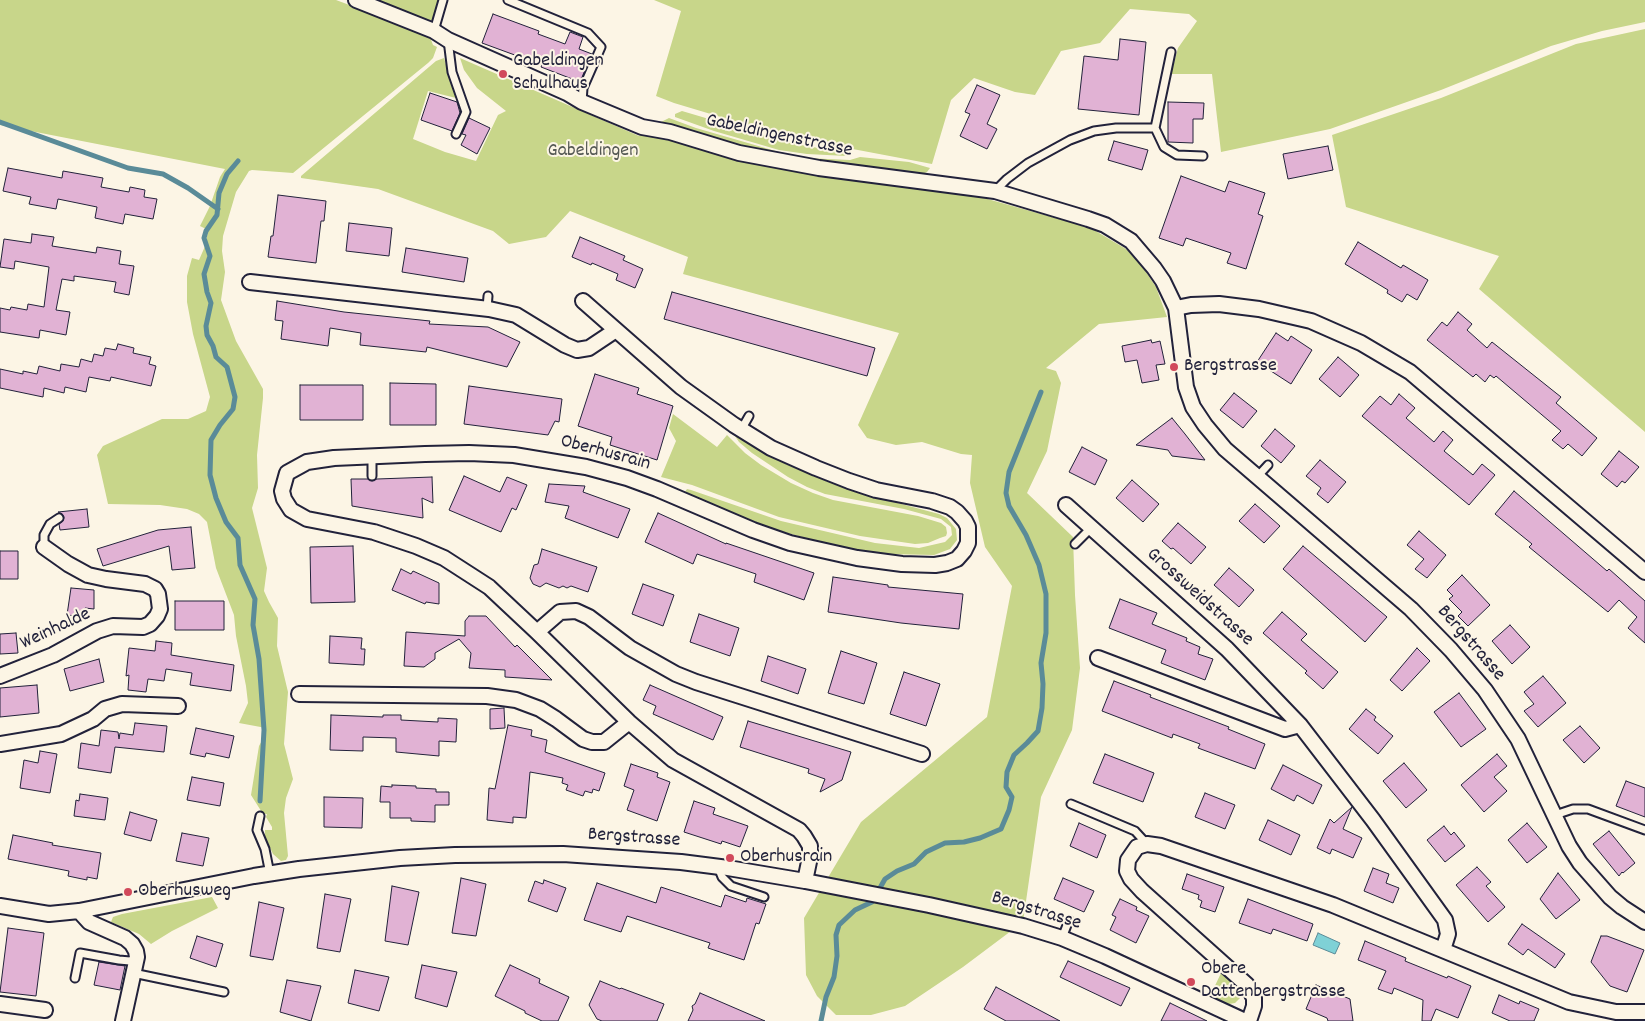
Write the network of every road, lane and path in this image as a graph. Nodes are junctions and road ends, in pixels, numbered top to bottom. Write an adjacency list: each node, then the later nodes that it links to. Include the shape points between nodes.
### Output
1 (356, 0): 4 (street, Gabeldingenstrasse)
2 (443, 0): 4 (lane)
3 (508, 0): 7 (lane, via 588,33 601,48 583,88)
4 (434, 31): 5 (street, Gabeldingenstrasse)
5 (448, 40): 7 (street, Gabeldingenstrasse, via 567,92); 9 (lane, via 452,72 466,112)
6 (1170, 52): 8 (lane)
7 (582, 102): 11 (street, Gabeldingenstrasse, via 642,128 670,132 747,154 864,175)
8 (1155, 128): 10 (lane, via 1164,147 1177,155); 11 (lane, via 1094,131 1070,140 1028,163)
9 (456, 134)
10 (1203, 156)
11 (995, 191): 14 (street, Gabeldingenstrasse, via 1088,219 1122,235 1147,258)
12 (250, 282): 15 (street, via 488,302 577,350 589,348)
13 (583, 301): 15 (street, Oberhusrain)
14 (1176, 308): 21 (street, Bergstrasse, via 1186,387 1192,407 1225,449); 27 (street, via 1219,304 1259,309 1311,322 1361,343 1410,372)
15 (616, 330): 17 (street, Oberhusrain, via 681,387)
16 (749, 416): 17 (lane)
17 (741, 430): 18 (street, Oberhusrain, via 789,457 848,481 950,507 968,527 968,543 964,551 957,559 935,565 902,564 822,551 753,530 627,478 545,459 469,453)
18 (372, 456): 20 (lane); 28 (street, Oberhusrain, via 307,462 297,466 284,482 284,499 291,510 307,519 374,532 444,558 488,587)
19 (1268, 465): 21 (lane)
20 (372, 476)
21 (1257, 477): 39 (street, Bergstrasse, via 1424,621 1452,650 1518,739)
22 (1066, 505): 24 (street, Grossweidstrasse)
23 (58, 518): 26 (lane, via 44,535)
24 (1091, 528): 25 (lane); 34 (street, Grossweidstrasse, via 1227,649)
25 (1075, 544)
26 (44, 548): 30 (street, Weinhalde, via 88,575 145,584 155,589 160,608 150,624 143,627 113,626 97,631 53,655)
27 (1645, 572)
28 (537, 632): 33 (street, Oberhusrain); 36 (street, via 560,612 576,611 630,648 683,677)
29 (1098, 658): 34 (street, via 1285,729)
30 (0, 676)
31 (299, 694): 33 (street, via 501,697 540,709 592,742 604,742)
32 (178, 706): 35 (street, via 122,704 106,709 61,734)
33 (629, 722): 44 (street, Oberhusrain, via 673,760 798,830 810,846)
34 (1300, 725): 51 (street, Grossweidstrasse, via 1445,920 1448,934)
35 (0, 744)
36 (922, 754)
37 (1071, 804): 41 (lane, via 1135,831)
38 (260, 816): 43 (lane, via 257,830)
39 (1555, 816): 40 (lane, via 1573,809 1588,809); 49 (street, Bergstrasse, via 1569,846 1588,874 1610,897)
40 (1645, 830)
41 (1147, 844): 51 (street, via 1175,850 1333,905); 61 (street, via 1138,847 1128,860 1127,871 1131,879 1247,985 1254,998)
42 (718, 867): 43 (street, Bergstrasse, via 588,855 455,855 395,858); 44 (street, Bergstrasse); 45 (lane, via 731,886)
43 (270, 874): 47 (street, Bergstrasse)
44 (805, 881): 50 (street, Bergstrasse, via 1007,922)
45 (764, 897)
46 (0, 906): 47 (street, Bergstrasse, via 49,914)
47 (79, 911): 52 (street, via 89,922 129,941)
48 (1069, 920): 50 (lane)
49 (1645, 922)
50 (1062, 938): 60 (street, Bergstrasse)
51 (1443, 950): 58 (street, via 1569,1002 1616,1012)
52 (137, 957): 53 (street); 54 (lane, via 130,961 80,953)
53 (134, 973): 55 (lane); 59 (street)
54 (74, 978)
55 (224, 992)
56 (0, 1004): 57 (street)
57 (45, 1010)
58 (1645, 1012)
59 (123, 1021)
60 (1245, 1021)
61 (1250, 1021)

